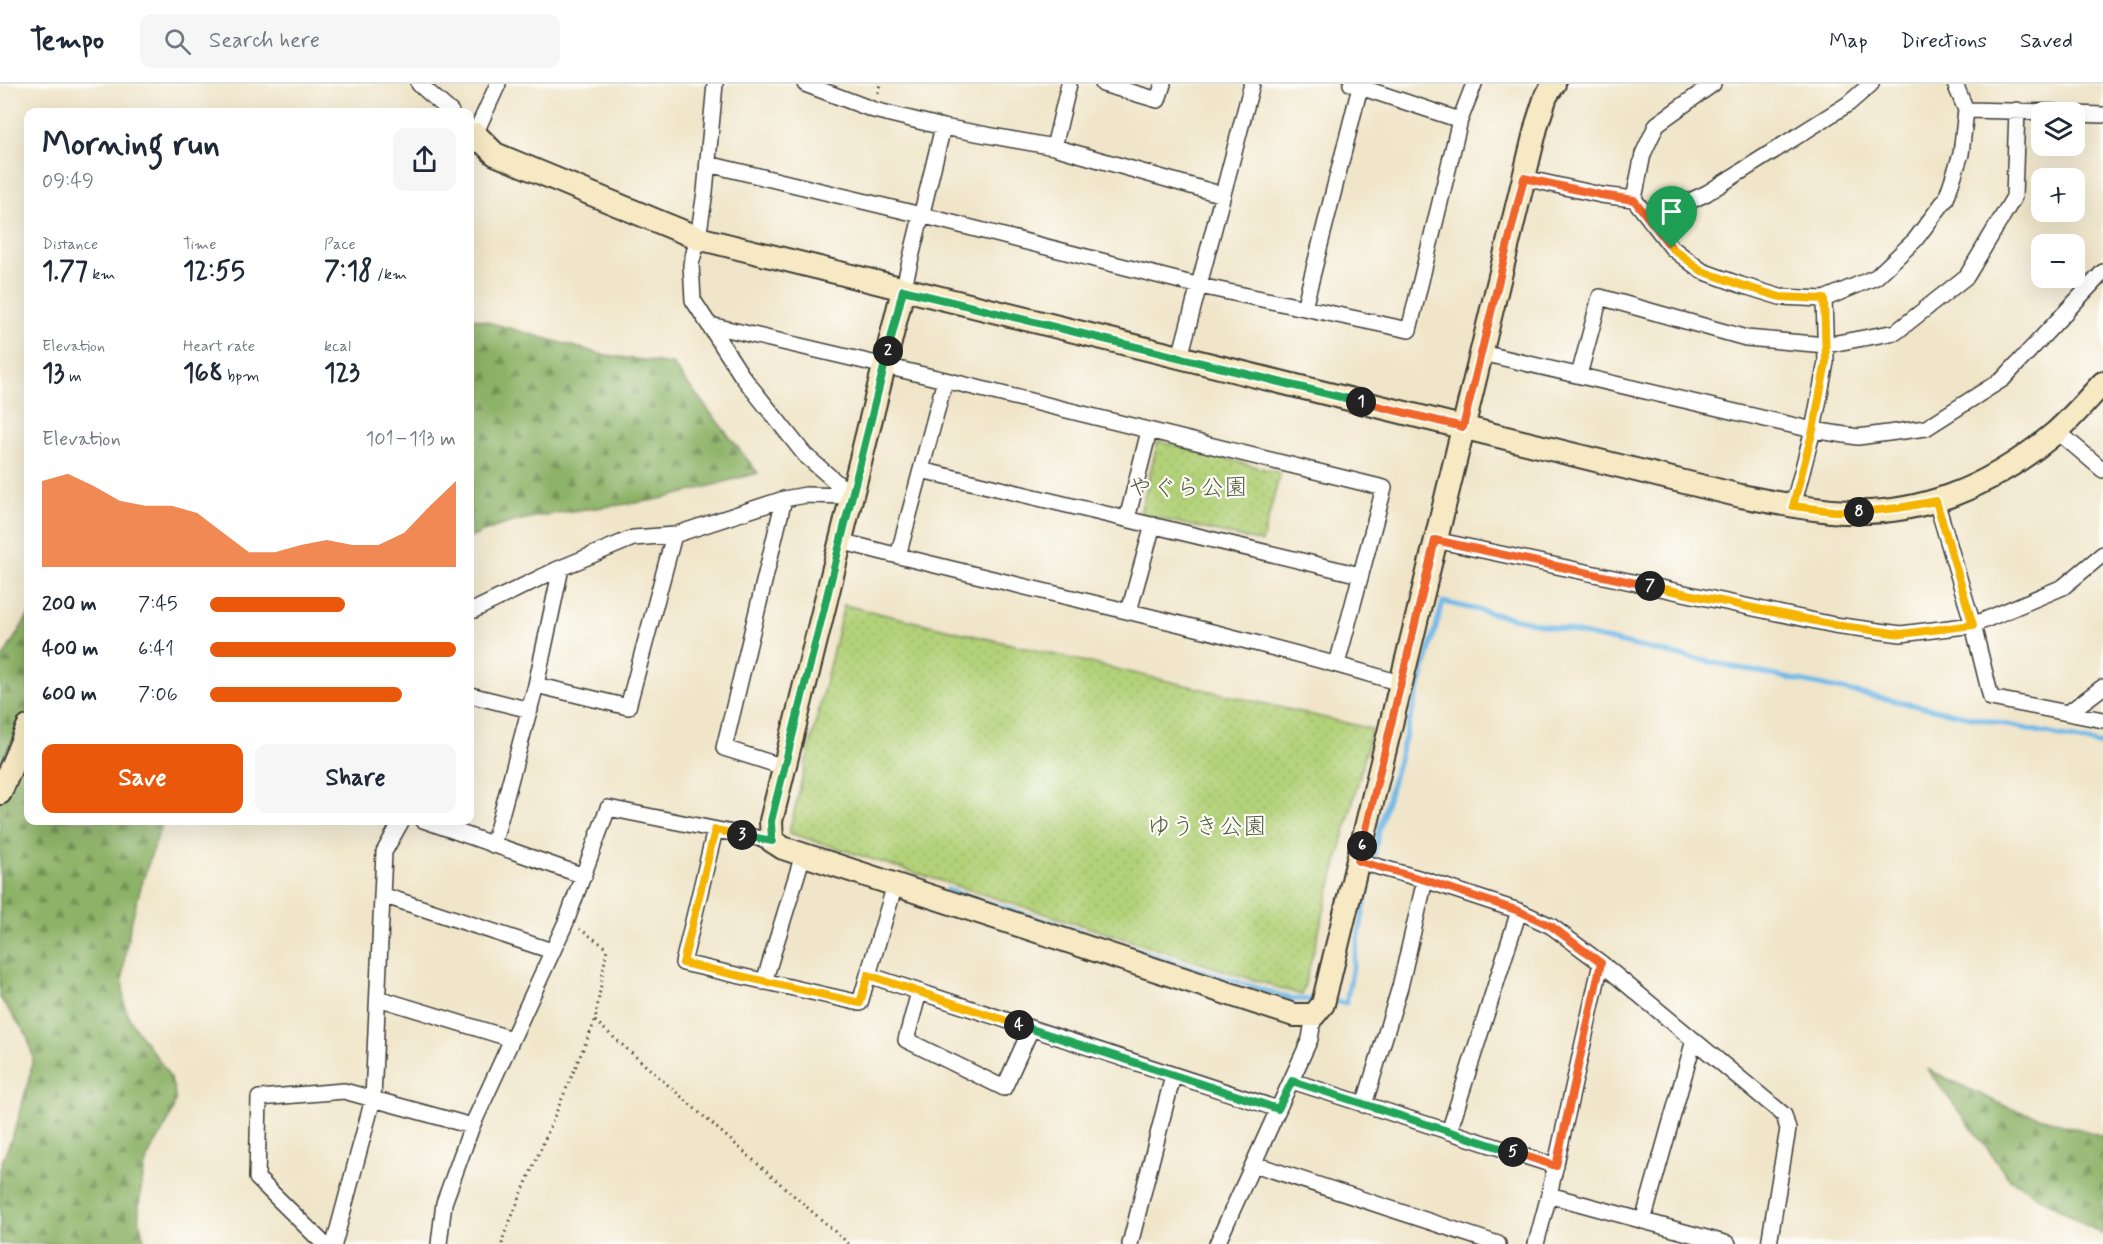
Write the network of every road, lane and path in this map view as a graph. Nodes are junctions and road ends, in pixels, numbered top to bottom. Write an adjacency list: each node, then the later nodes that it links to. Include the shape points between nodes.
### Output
1 (419, 84): 15 (street)
2 (498, 84): 23 (street)
3 (715, 84): 26 (street)
4 (805, 84): 22 (street, via 874,110)
5 (1070, 84): 25 (street)
6 (1103, 84): 7 (street, via 1158,100)
7 (1163, 84)
8 (1252, 84): 28 (street)
9 (1474, 84): 21 (street)
10 (1554, 84): 27 (street, via 1537,124)
11 (1713, 84): 29 (street, via 1657,124 1643,154)
12 (1871, 84): 31 (street, via 1848,104 1707,193)
13 (1955, 84): 16 (street)
14 (1356, 85): 21 (street); 37 (street)
15 (446, 108)
16 (1966, 110): 17 (street); 36 (street, via 1962,154 1946,199 1922,232 1876,277)
17 (2017, 110): 18 (street); 39 (street, via 2014,197 1967,276 1896,332)
18 (2031, 111)
19 (2085, 114): 20 (street)
20 (2103, 115)
21 (1460, 120): 37 (street, via 1409,330)
22 (944, 127): 25 (street); 30 (street)
23 (474, 129)
24 (474, 137): 32 (street, via 495,154)
25 (1054, 147): 28 (street)
26 (708, 164): 30 (street); 32 (street)
27 (1524, 178): 29 (street); 40 (street)
28 (1223, 195): 34 (street)
29 (1634, 200): 31 (street)
30 (921, 215): 34 (street); 35 (street)
31 (1650, 220): 36 (street, via 1672,248 1702,271 1780,297)
32 (698, 238): 35 (street); 38 (street, via 691,264 693,300)
33 (2103, 272): 47 (street, via 2003,379 1926,428 1858,437)
34 (1200, 286): 37 (street); 41 (street)
35 (903, 290): 41 (street); 42 (street)
36 (1824, 299): 39 (street)
37 (1304, 308)
38 (710, 325): 42 (street); 52 (street, via 742,376 805,455)
39 (1826, 345): 43 (street, via 1746,338 1600,297); 47 (street)
40 (1482, 353): 43 (street); 46 (street)
41 (1180, 357): 46 (street)
42 (885, 366): 44 (street); 52 (street)
43 (1579, 375): 47 (street)
44 (945, 380): 48 (street); 50 (street)
45 (2103, 383): 49 (street)
46 (1463, 427): 55 (street); 59 (street)
47 (1813, 430): 55 (street)
48 (1149, 431): 56 (street); 64 (street, via 1384,488)
49 (2057, 431): 51 (street); 54 (street, via 1994,477)
50 (921, 470): 56 (street); 62 (street)
51 (2103, 470)
52 (852, 496): 53 (street); 60 (street)
53 (784, 498): 58 (street); 77 (street, via 724,748)
54 (1936, 501): 55 (street, via 1868,512); 67 (street)
55 (1793, 506)
56 (1127, 519): 57 (street)
57 (1153, 525): 64 (street); 66 (street)
58 (674, 535): 63 (street, via 633,538); 70 (street, via 628,707)
59 (1435, 540): 67 (street, via 1834,625 1901,634); 69 (street)
60 (840, 541): 62 (street); 77 (street)
61 (2103, 554): 67 (street, via 2063,587)
62 (898, 556): 66 (street)
63 (561, 568): 65 (street); 70 (street)
64 (1360, 574): 68 (street)
65 (474, 610)
66 (1129, 611): 68 (street)
67 (1973, 625): 74 (street, via 1991,698)
68 (1337, 664): 69 (street)
69 (1400, 683): 85 (street)
70 (536, 685): 73 (street)
71 (2103, 687): 74 (street)
72 (474, 696): 73 (street)
73 (530, 710): 83 (street)
74 (2068, 713): 75 (street)
75 (2103, 720)
76 (24, 736): 78 (street)
77 (784, 767): 82 (street, via 771,821)
78 (0, 793)
79 (399, 825): 89 (street, via 384,852)
80 (437, 825): 83 (street)
81 (715, 830): 82 (street); 86 (street, via 609,808); 95 (street, via 683,963)
82 (772, 841): 84 (street)
83 (493, 845): 86 (street)
84 (803, 855): 88 (street); 95 (street)
85 (1358, 861): 87 (street); 98 (street, via 1323,1004)
86 (584, 876): 91 (street)
87 (1425, 880): 90 (street); 106 (street, via 1401,987)
88 (895, 885): 94 (street); 98 (street, via 1294,1015)
89 (382, 895): 92 (street); 97 (street)
90 (1519, 911): 93 (street, via 1551,926); 109 (street)
91 (566, 922): 92 (street); 99 (path, via 607,948)
92 (552, 951): 101 (street)
93 (1601, 963): 102 (street); 111 (street)
94 (868, 975): 95 (street, via 860,1003); 96 (street)
95 (764, 982)
96 (919, 992): 100 (street); 100 (street, via 906,1040 1004,1088)
97 (378, 998): 101 (street); 105 (street)
98 (1314, 1016): 104 (street, via 1310,1039)
99 (595, 1022): 117 (path); 118 (path)
100 (1031, 1029): 103 (street)
101 (512, 1039): 108 (street)
102 (1694, 1040): 113 (street); 124 (street, via 1784,1115 1788,1129)
103 (1173, 1076): 107 (street); 119 (street)
104 (1292, 1081): 106 (street); 107 (street)
105 (374, 1099): 108 (street); 114 (street, via 344,1091 260,1098 257,1178); 115 (street)
106 (1364, 1105): 109 (street)
107 (1278, 1109): 110 (street)
108 (472, 1126): 116 (street, via 444,1203)
109 (1449, 1132): 111 (street)
110 (1254, 1164): 120 (street); 121 (street)
111 (1556, 1166): 112 (street)
112 (1549, 1195): 113 (street); 122 (street)
113 (1643, 1221): 123 (street)
114 (324, 1244)
115 (334, 1244)
116 (439, 1244)
117 (502, 1244)
118 (849, 1244)
119 (1130, 1244)
120 (1217, 1244)
121 (1498, 1244)
122 (1536, 1244)
123 (1728, 1244)
124 (1769, 1244)

